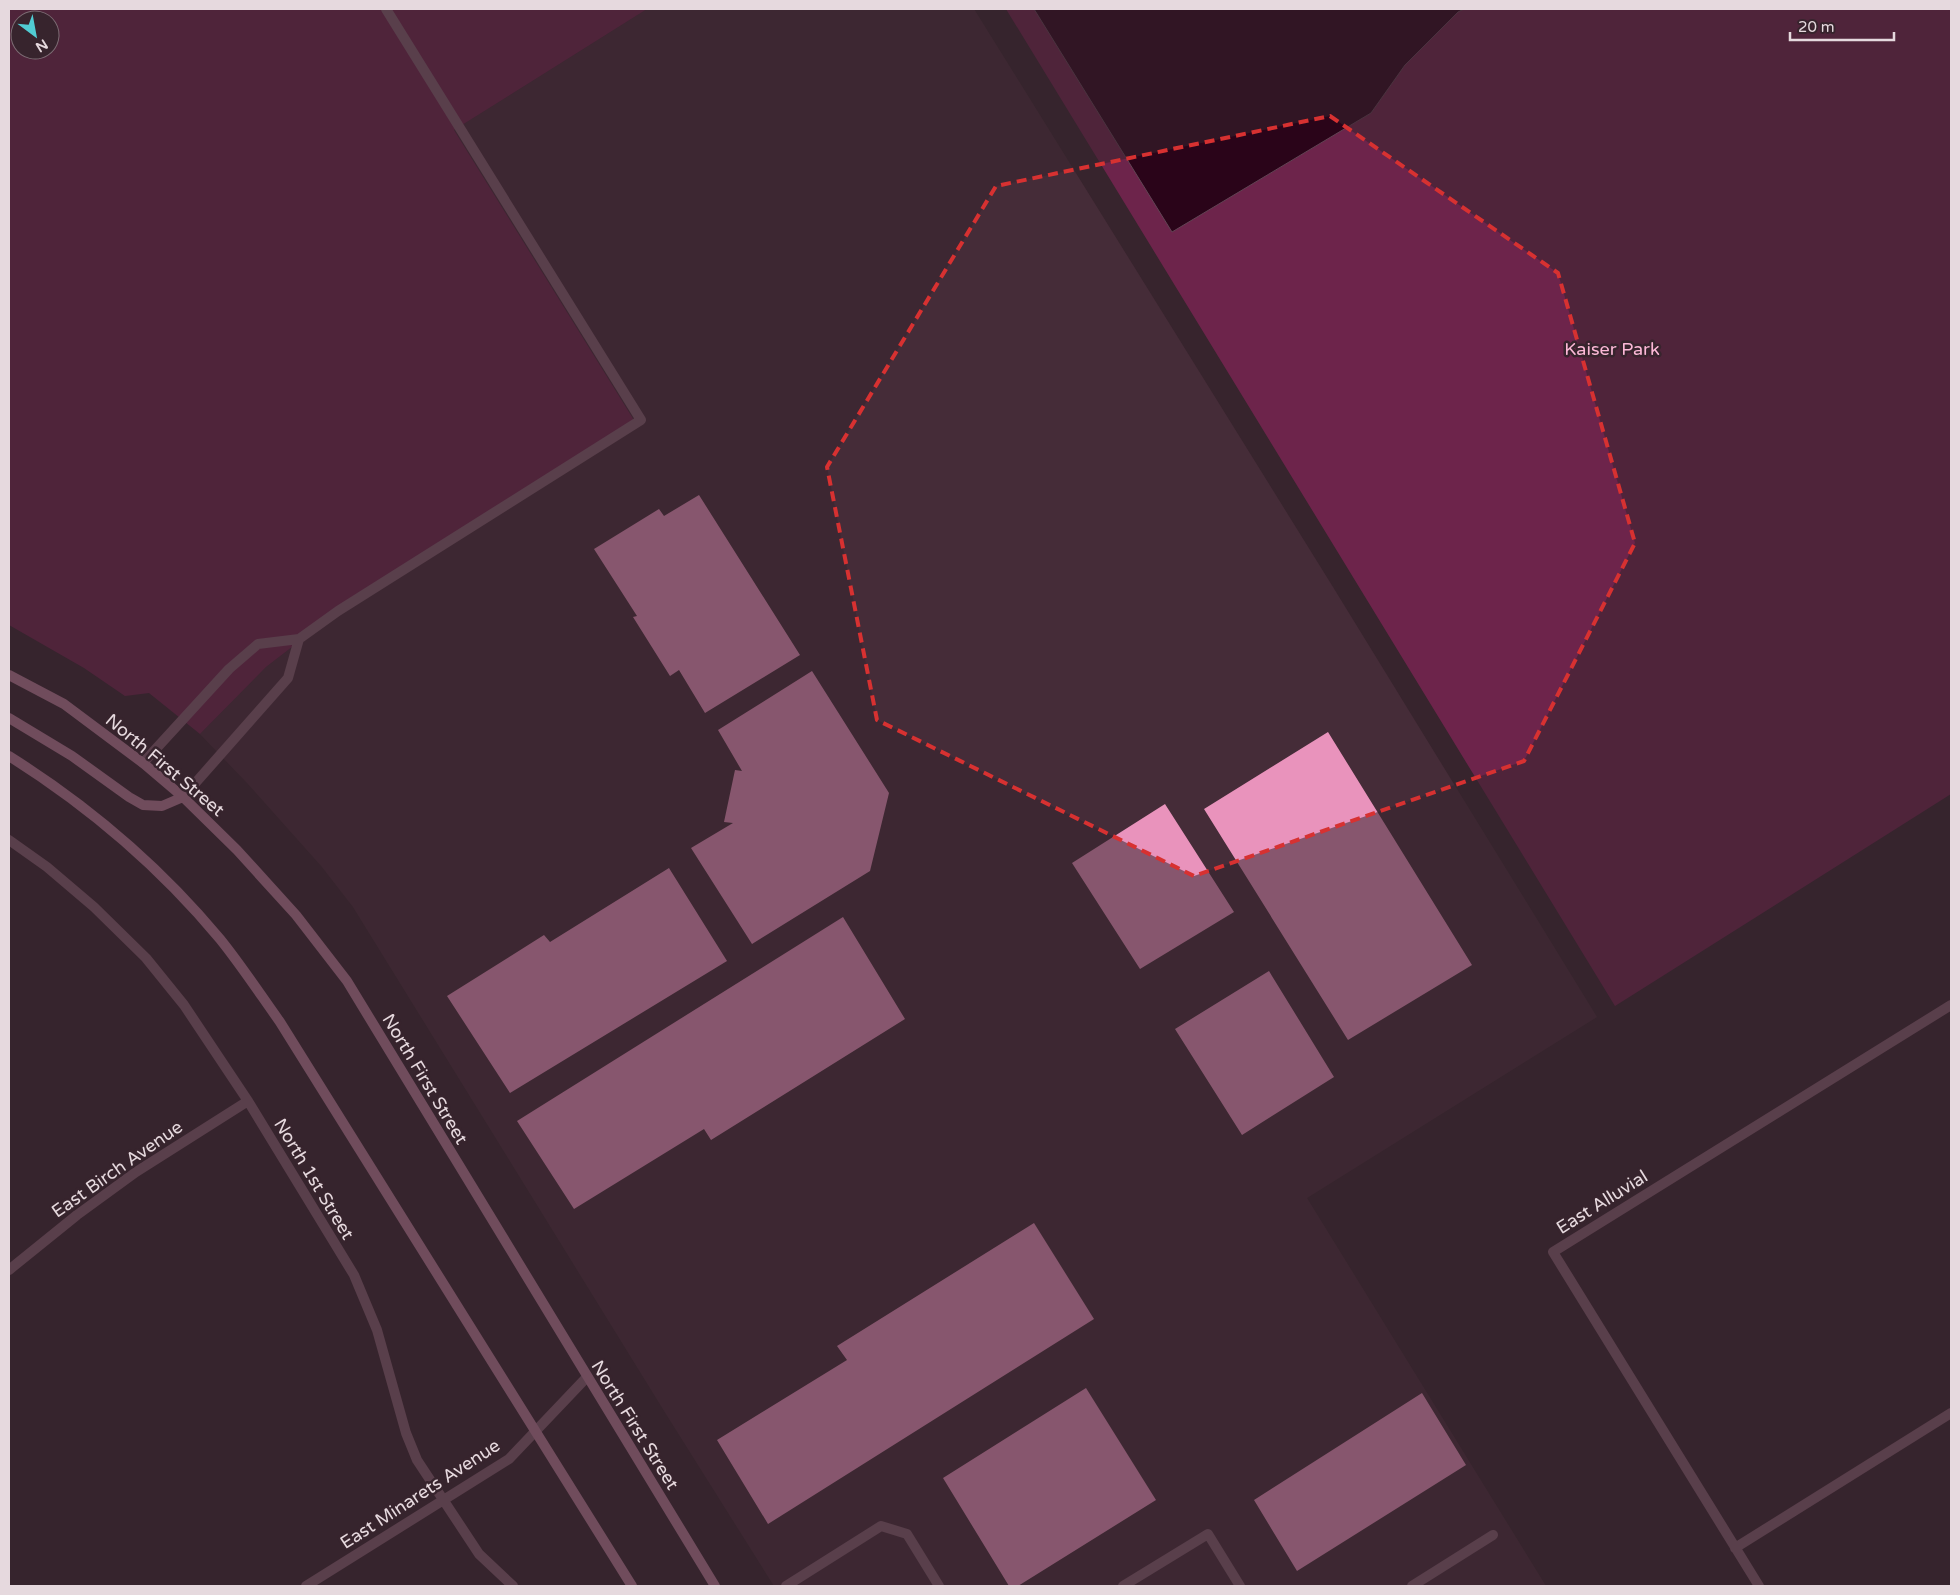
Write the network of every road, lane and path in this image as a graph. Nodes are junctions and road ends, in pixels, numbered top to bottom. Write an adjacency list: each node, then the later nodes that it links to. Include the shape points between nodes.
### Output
1 (386, 9): 2 (street, via 641,420 338,610)
2 (299, 639): 6 (street, via 258,644 228,669); 7 (street, via 288,678)
3 (9, 675): 6 (main road, North First Street, via 64,704)
4 (9, 718): 7 (main road, via 144,805 162,806)
5 (9, 756): 14 (main road, via 40,775 100,821 160,874 220,939 280,1022)
6 (143, 763): 7 (main road, North First Street)
7 (183, 797): 12 (main road, North First Street, via 296,915 347,981)
8 (9, 840): 10 (street, North 1st Street, via 47,867 146,958 184,1005)
9 (1951, 1005): 17 (street, East Alluvial, via 1553,1252)
10 (248, 1101): 11 (street, East Birch Avenue, via 136,1172); 15 (street, North 1st Street, via 354,1275 377,1330 406,1433 417,1460)
11 (9, 1270)
12 (587, 1377): 14 (street, East Minarets Avenue); 21 (main road, North First Street)
13 (1951, 1413): 17 (street)
14 (536, 1431): 15 (street, East Minarets Avenue, via 509,1459); 20 (main road)
15 (444, 1499): 18 (street, East Minarets Avenue); 19 (street, North 1st Street, via 479,1554)
16 (1493, 1535): 26 (street)
17 (1735, 1548): 27 (street, East Alluvial)
18 (306, 1586)
19 (513, 1586)
20 (632, 1586)
21 (715, 1586)
22 (786, 1586): 23 (street, via 881,1526 906,1534)
23 (938, 1586)
24 (1123, 1586): 25 (street, via 1208,1534)
25 (1240, 1586)
26 (1412, 1586)
27 (1759, 1586)

